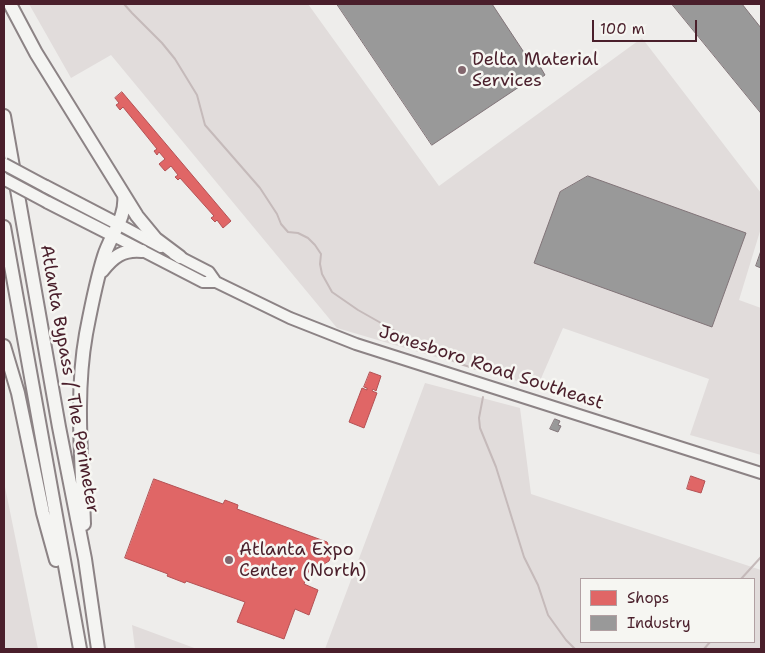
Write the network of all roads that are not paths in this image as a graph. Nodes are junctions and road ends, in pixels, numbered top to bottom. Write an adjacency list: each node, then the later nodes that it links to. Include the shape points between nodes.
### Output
1 (10, 4): 5 (highway, via 36,53)
2 (4, 116): 14 (highway, Atlanta Bypass / The Perimeter, via 58,427)
3 (4, 164): 7 (main road, Jonesboro Road Southeast, bridge)
4 (4, 179): 7 (main road, Jonesboro Road Southeast, bridge, via 47,202)
5 (124, 196): 7 (highway, via 125,207); 9 (highway, via 150,233)
6 (4, 227): 15 (highway, Atlanta Bypass / The Perimeter)
7 (115, 229): 8 (main road, Jonesboro Road Southeast); 9 (main road, Jonesboro Road Southeast); 10 (highway)
8 (142, 251): 10 (highway, via 120,253); 11 (main road, Jonesboro Road Southeast, via 203,282)
9 (180, 257): 11 (main road, Jonesboro Road Southeast, via 209,272)
10 (100, 273): 14 (highway, via 90,311 82,371)
11 (216, 282): 13 (main road, Jonesboro Road Southeast, via 290,318 356,344)
12 (4, 346): 15 (highway, via 18,393 43,512)
13 (761, 473)
14 (85, 558): 17 (highway, Atlanta Bypass / The Perimeter)
15 (74, 618): 16 (highway, Atlanta Bypass / The Perimeter)
16 (80, 649)
17 (98, 649)

